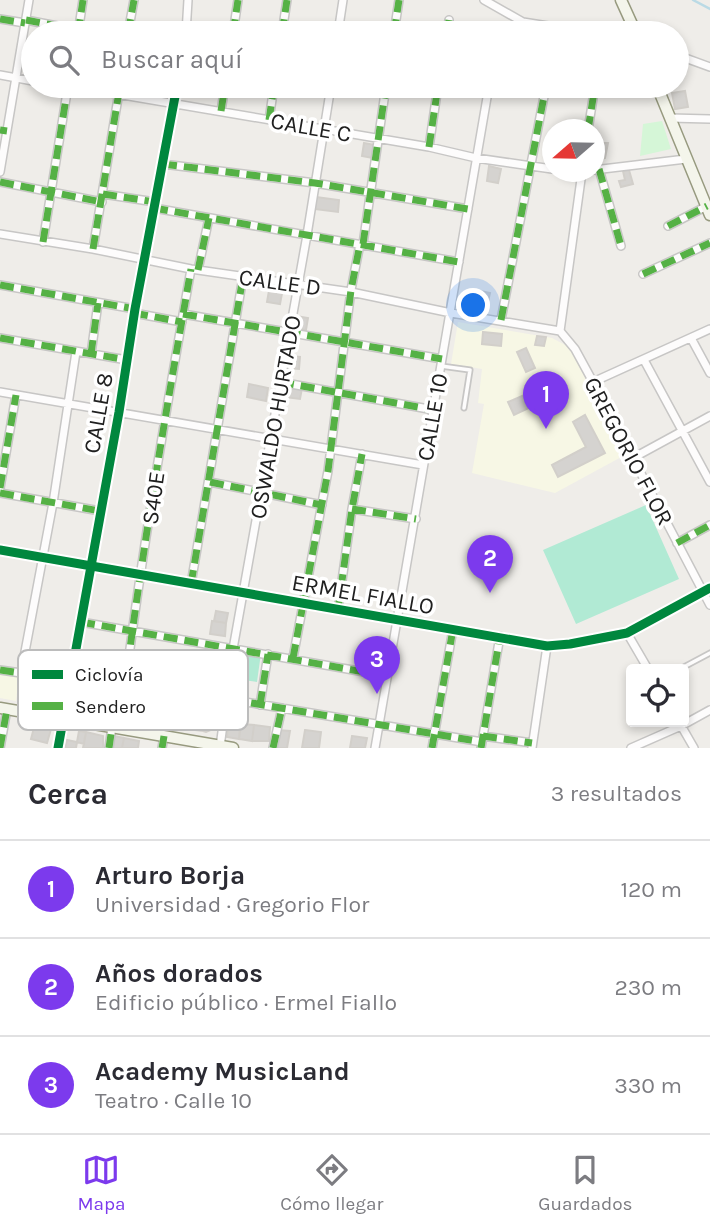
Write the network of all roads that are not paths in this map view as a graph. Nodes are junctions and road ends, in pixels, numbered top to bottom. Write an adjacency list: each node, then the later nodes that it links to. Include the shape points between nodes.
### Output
1 (29, 0): 12 (street)
2 (83, 0): 13 (street)
3 (134, 0): 14 (street)
4 (188, 0): 15 (street)
5 (238, 0): 16 (street)
6 (287, 0): 17 (street)
7 (343, 0): 18 (street)
8 (399, 0): 19 (street)
9 (484, 0): 20 (street)
10 (621, 0): 21 (street)
11 (0, 19): 12 (street)
12 (26, 21)
13 (80, 21)
14 (130, 21)
15 (187, 21)
16 (235, 21)
17 (284, 21)
18 (340, 21)
19 (396, 21)
20 (521, 21)
21 (631, 21)
22 (21, 50): 26 (street)
23 (689, 59): 24 (street)
24 (710, 67)
25 (0, 75): 26 (street)
26 (16, 78): 27 (street); 47 (street)
27 (21, 79)
28 (67, 98): 62 (street)
29 (118, 98): 64 (street)
30 (156, 98): 41 (street, CALLE C)
31 (175, 98): 41 (street, CALLE 8)
32 (223, 98): 42 (street)
33 (272, 98): 46 (street)
34 (329, 98): 48 (street, OSWALDO HURTADO)
35 (384, 98): 49 (street)
36 (436, 98): 50 (street)
37 (487, 98): 51 (street, CALLE 10)
38 (544, 98): 54 (street)
39 (592, 98): 44 (street)
40 (662, 98): 43 (street)
41 (174, 102): 42 (street, CALLE C); 53 (street, CALLE 8)
42 (221, 111): 46 (street, CALLE C)
43 (670, 118): 45 (street); 52 (street)
44 (590, 119)
45 (710, 119)
46 (269, 120): 48 (street, CALLE C)
47 (4, 130): 57 (street)
48 (324, 130): 49 (street, CALLE C); 61 (street, OSWALDO HURTADO)
49 (378, 139): 50 (street, CALLE C); 63 (street)
50 (429, 147): 51 (street, CALLE C)
51 (476, 159): 54 (street, CALLE C); 67 (street, CALLE 10)
52 (686, 159): 56 (street); 66 (street)
53 (163, 164): 61 (street); 65 (street, CALLE 8)
54 (531, 166): 55 (street, CALLE C); 89 (street)
55 (542, 168)
56 (605, 168)
57 (0, 172)
58 (0, 182): 62 (street)
59 (582, 182): 92 (street)
60 (601, 182): 75 (street)
61 (315, 183): 63 (street); 71 (street, OSWALDO HURTADO)
62 (51, 193): 64 (street); 72 (street)
63 (371, 193): 67 (street); 74 (street)
64 (102, 198): 65 (street); 76 (street)
65 (154, 205): 68 (street); 77 (street, CALLE 8)
66 (709, 208): 69 (street)
67 (468, 209): 78 (street, CALLE 10)
68 (209, 218): 71 (street); 79 (street, S40E)
69 (668, 226)
70 (0, 234): 72 (street, CALLE D)
71 (307, 235): 74 (street); 83 (street, OSWALDO HURTADO)
72 (43, 242): 76 (street, CALLE D)
73 (710, 243): 80 (street)
74 (362, 244): 78 (street); 84 (street)
75 (621, 246)
76 (93, 249): 77 (street, CALLE D)
77 (146, 259): 79 (street, CALLE D); 86 (street, CALLE 8)
78 (459, 262): 87 (street, CALLE 10)
79 (195, 270): 81 (street, CALLE D); 88 (street, S40E)
80 (643, 274)
81 (243, 277): 83 (street, CALLE D); 90 (street)
82 (0, 285): 85 (street)
83 (298, 285): 84 (street, CALLE D); 93 (street, OSWALDO HURTADO)
84 (351, 292): 87 (street, CALLE D); 96 (street)
85 (99, 303): 86 (street); 98 (street)
86 (135, 311): 88 (street); 99 (street, CALLE 8)
87 (451, 313): 89 (street, CALLE D); 101 (street, CALLE 10)
88 (183, 318): 90 (street); 113 (street, S40E)
89 (501, 320): 92 (street, CALLE D)
90 (234, 325): 93 (street); 114 (street)
91 (710, 329): 95 (street)
92 (560, 331): 104 (street, GREGORIO FLOR)
93 (288, 333): 96 (street); 103 (street, OSWALDO HURTADO)
94 (0, 338): 97 (street)
95 (691, 338): 100 (street); 102 (street)
96 (344, 342): 101 (street); 105 (street)
97 (76, 352): 98 (street); 108 (street)
98 (91, 354): 99 (street)
99 (127, 360): 111 (street, CALLE 8)
100 (644, 360): 104 (street); 115 (street)
101 (442, 363): 109 (lane, via 470,370); 110 (street, CALLE 10)
102 (710, 373)
103 (280, 382): 105 (street); 116 (street, OSWALDO HURTADO)
104 (593, 382): 119 (street, GREGORIO FLOR)
105 (338, 391): 110 (street); 117 (street)
106 (0, 392): 107 (street)
107 (16, 395): 108 (street); 123 (street)
108 (69, 404): 111 (street); 125 (street)
109 (464, 408)
110 (434, 410): 120 (street, CALLE 10)
111 (119, 412): 113 (street); 128 (street, CALLE 8)
112 (710, 416): 115 (street)
113 (164, 420): 114 (street); 135 (street, S40E)
114 (218, 429): 116 (street); 121 (street)
115 (682, 430): 119 (street); 122 (street)
116 (272, 438): 117 (street); 124 (street, OSWALDO HURTADO)
117 (330, 449): 118 (street); 126 (street)
118 (362, 454): 120 (street); 127 (street)
119 (633, 458): 131 (street, GREGORIO FLOR)
120 (423, 465): 129 (street, CALLE 10)
121 (210, 482): 124 (street); 136 (street)
122 (710, 482)
123 (0, 490): 125 (street)
124 (262, 493): 126 (street); 138 (street, OSWALDO HURTADO)
125 (53, 503): 128 (street); 133 (street)
126 (322, 505): 139 (street)
127 (352, 509): 129 (street); 141 (street)
128 (100, 511): 134 (street, CALLE 8)
129 (416, 519): 142 (street, CALLE 10)
130 (710, 525): 131 (street)
131 (677, 543): 137 (street, GREGORIO FLOR)
132 (0, 550): 133 (street, ERMEL FIALLO)
133 (43, 557): 134 (street, ERMEL FIALLO); 150 (street)
134 (90, 565): 135 (street, ERMEL FIALLO); 143 (street, CALLE 8)
135 (141, 575): 136 (street, ERMEL FIALLO); 145 (street, S40E)
136 (191, 584): 138 (street, ERMEL FIALLO)
137 (706, 590): 140 (street, GREGORIO FLOR); 146 (street, ERMEL FIALLO)
138 (244, 594): 139 (street, ERMEL FIALLO); 149 (street, OSWALDO HURTADO)
139 (304, 604): 141 (street, ERMEL FIALLO); 157 (street)
140 (710, 606)
141 (338, 609): 142 (street, ERMEL FIALLO)
142 (397, 620): 144 (street, ERMEL FIALLO); 162 (street, CALLE 10)
143 (81, 622): 145 (street); 151 (street, CALLE 8)
144 (453, 629): 147 (street, ERMEL FIALLO); 175 (street)
145 (132, 631): 149 (street); 152 (street, S40E)
146 (627, 633): 148 (street, ERMEL FIALLO); 158 (street)
147 (500, 636): 148 (street, ERMEL FIALLO); 177 (street)
148 (547, 646): 178 (street)
149 (233, 649): 153 (street)
150 (27, 650)
151 (76, 650)
152 (130, 650)
153 (240, 650)
154 (248, 651): 156 (street)
155 (710, 653): 159 (lane)
156 (268, 654): 157 (street); 164 (street)
157 (293, 658): 162 (street)
158 (645, 664)
159 (689, 664)
160 (0, 670): 161 (street)
161 (18, 673)
162 (387, 676): 169 (street, CALLE 10)
163 (248, 703): 164 (street)
164 (260, 705): 165 (street)
165 (282, 708): 169 (street); 185 (street)
166 (3, 709): 180 (street)
167 (710, 710): 168 (street)
168 (689, 720)
169 (379, 726): 175 (street); 186 (street, CALLE 10)
170 (674, 727): 188 (street)
171 (682, 727): 189 (street)
172 (61, 730): 181 (street, CALLE 8)
173 (115, 730): 182 (street, S40E)
174 (128, 730): 176 (street)
175 (434, 735): 177 (street); 187 (street)
176 (164, 736): 179 (street); 183 (street)
177 (482, 742): 178 (street)
178 (532, 746)
179 (220, 747): 184 (street)
180 (0, 748)
181 (58, 748)
182 (109, 748)
183 (162, 748)
184 (233, 748)
185 (272, 748)
186 (375, 748)
187 (432, 748)
188 (631, 748)
189 (694, 748)

